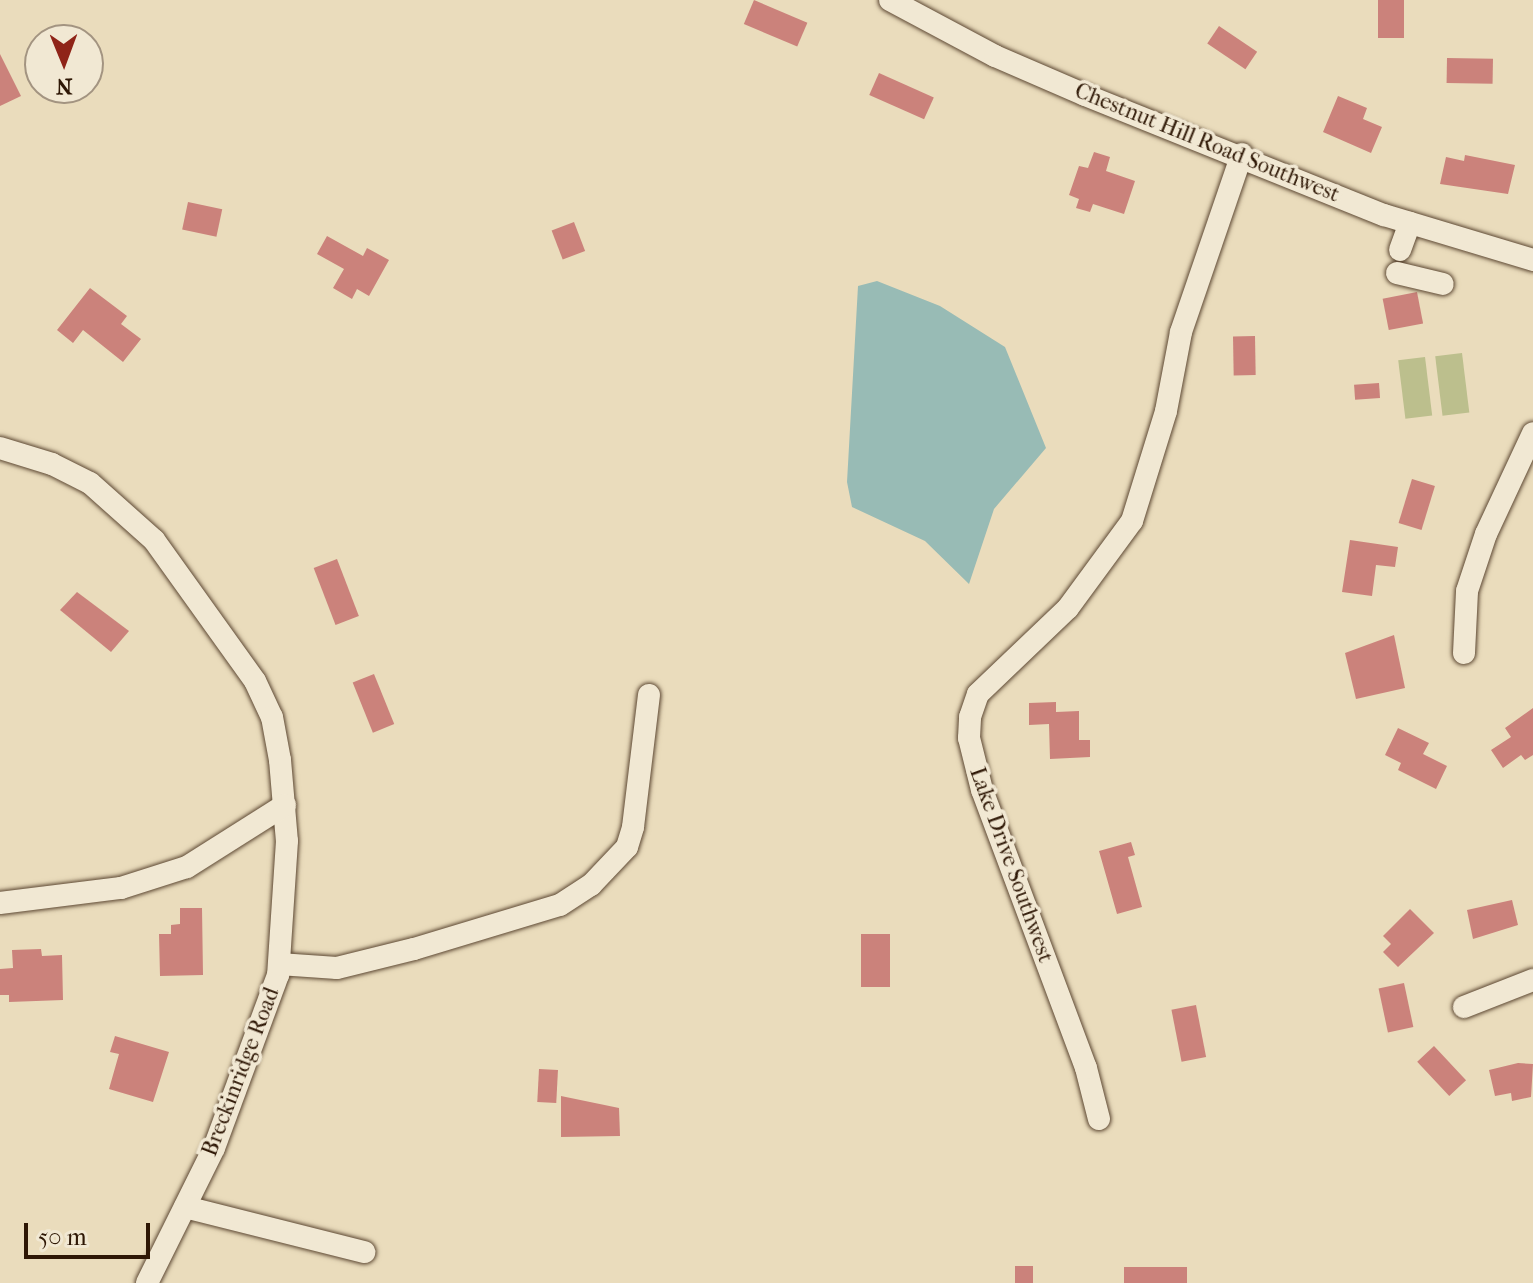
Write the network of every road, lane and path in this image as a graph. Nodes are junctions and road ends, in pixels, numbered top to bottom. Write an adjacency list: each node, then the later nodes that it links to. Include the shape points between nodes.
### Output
1 (890, 0): 2 (street, Chestnut Hill Road Southwest, via 995,56)
2 (1242, 154): 3 (street, Chestnut Hill Road Southwest); 17 (street, Lake Drive Southwest, via 1181,332 1166,411 1132,521 1068,608 978,694 970,717 969,738 982,790 1086,1068)
3 (1410, 223): 4 (street); 5 (street, Chestnut Hill Road Southwest)
4 (1400, 250)
5 (1533, 260)
6 (1397, 273): 7 (street)
7 (1443, 284)
8 (1533, 433): 10 (street, via 1486,534 1467,591)
9 (0, 448): 12 (street, Breckinridge Road, via 90,483 154,540 255,681 272,717)
10 (1464, 653)
11 (649, 695): 14 (street, via 627,847 591,885 560,905 414,949 337,968)
12 (285, 805): 13 (street, via 187,867 121,888); 14 (street, Breckinridge Road)
13 (0, 903)
14 (279, 964): 18 (street, Breckinridge Road, via 263,1027)
15 (1533, 980): 16 (street)
16 (1464, 1007)
17 (1099, 1119)
18 (185, 1207): 19 (street); 20 (street, Breckinridge Road)
19 (364, 1252)
20 (147, 1283)

